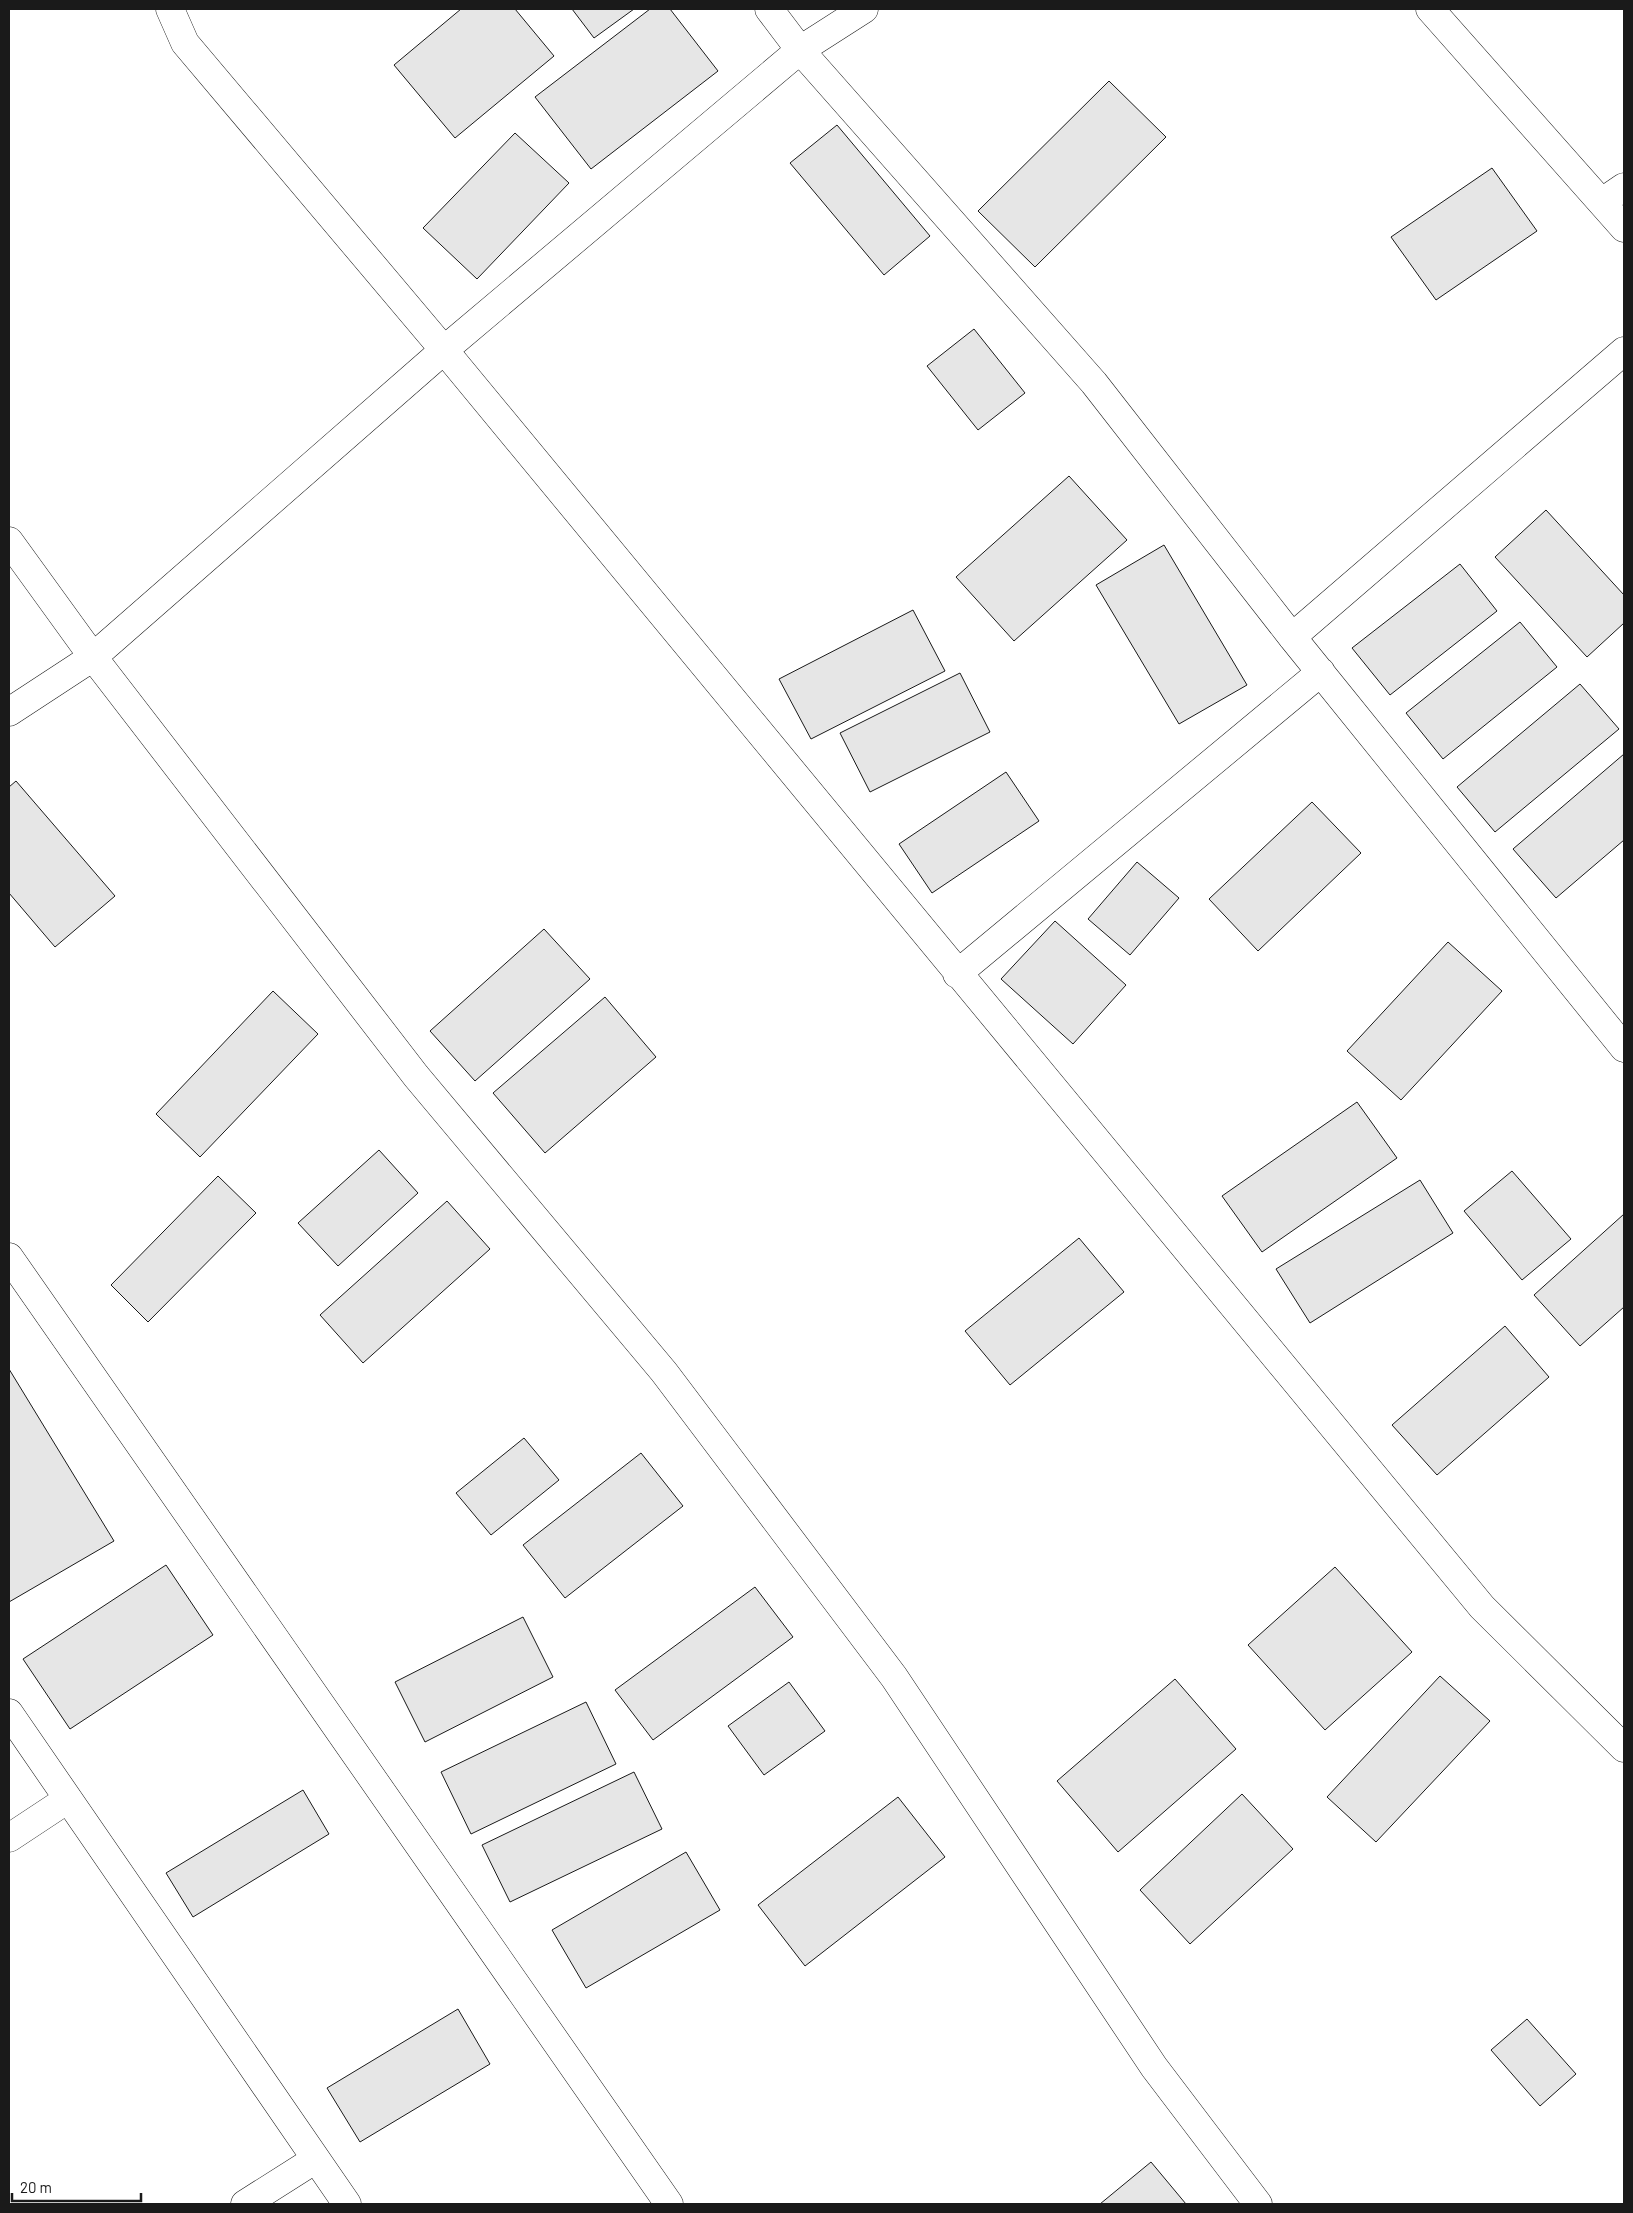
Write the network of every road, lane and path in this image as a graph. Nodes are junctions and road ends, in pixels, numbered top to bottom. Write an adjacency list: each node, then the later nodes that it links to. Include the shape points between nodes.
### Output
1 (170, 9): 9 (street, via 185,44)
2 (769, 9): 5 (street)
3 (864, 9): 5 (street)
4 (1430, 9): 7 (street)
5 (800, 50): 9 (street); 12 (street, via 1094,382)
6 (1624, 187): 7 (street)
7 (1602, 202): 8 (street)
8 (1624, 228)
9 (444, 350): 13 (street); 16 (street)
10 (1624, 351): 12 (street)
11 (9, 541): 13 (street)
12 (1292, 637): 14 (street)
13 (93, 657): 15 (street); 27 (street, via 416,1076 664,1372 894,1677 1154,2067)
14 (1321, 672): 16 (street); 17 (street)
15 (9, 712)
16 (957, 974): 20 (street, via 1482,1607)
17 (1624, 1048)
18 (9, 1257): 26 (street)
19 (9, 1713): 21 (street)
20 (1624, 1748)
21 (68, 1799): 22 (street); 23 (street)
22 (9, 1838)
23 (316, 2159): 24 (street); 25 (street)
24 (245, 2204)
25 (347, 2204)
26 (669, 2204)
27 (1258, 2204)

